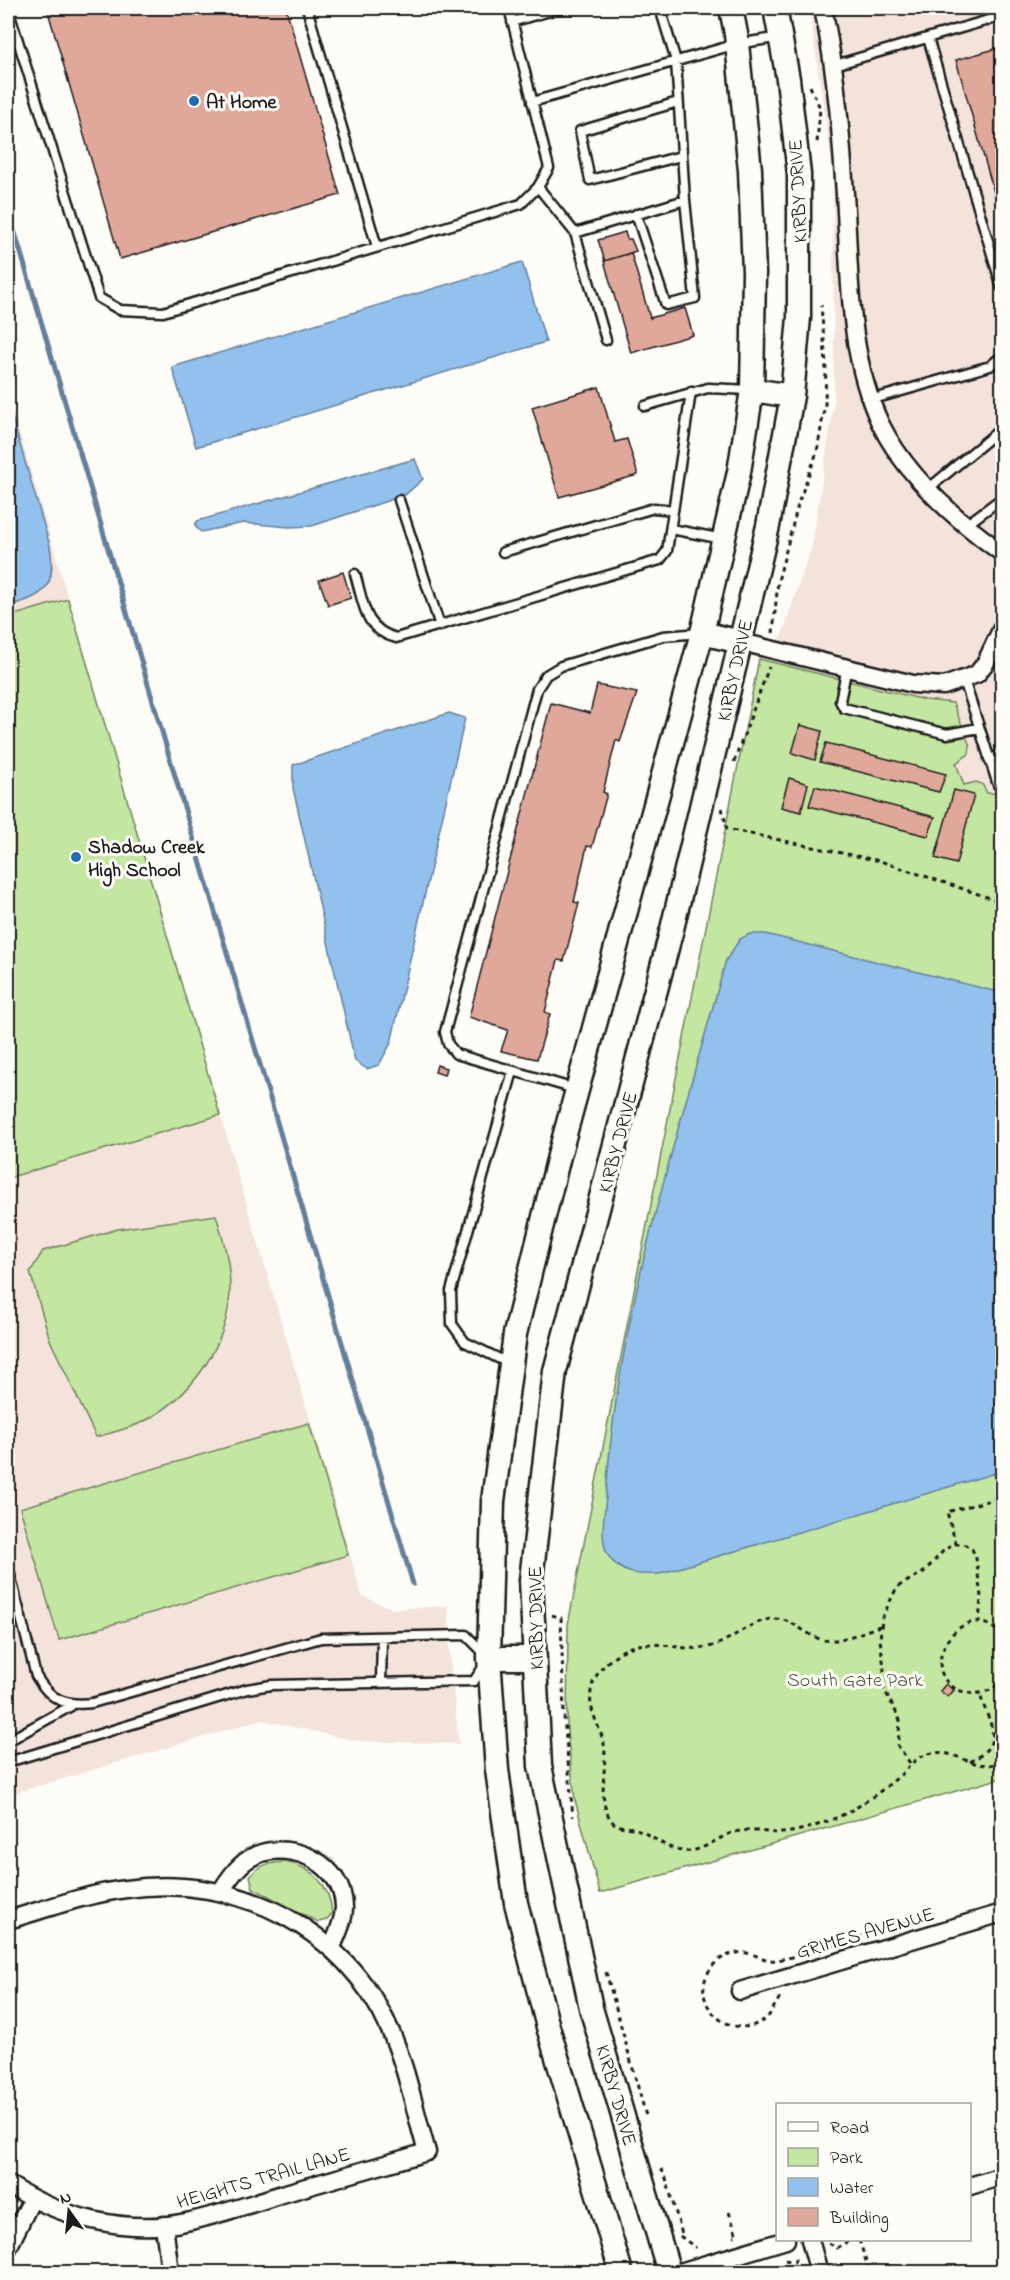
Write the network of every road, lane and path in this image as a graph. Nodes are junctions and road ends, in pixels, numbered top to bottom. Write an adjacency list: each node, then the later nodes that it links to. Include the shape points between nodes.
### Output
1 (307, 8): 26 (lane)
2 (509, 8): 11 (lane)
3 (561, 8): 9 (lane)
4 (660, 8): 15 (lane)
5 (731, 8): 14 (main road, KIRBY DRIVE)
6 (775, 8): 12 (main road, KIRBY DRIVE)
7 (823, 8): 16 (street)
8 (8, 9): 26 (lane, via 99,298 120,310 163,312)
9 (531, 12): 11 (lane)
10 (1002, 16): 13 (lane)
11 (512, 22): 18 (lane)
12 (781, 37): 14 (lane); 33 (main road, KIRBY DRIVE, via 799,174 799,317)
13 (928, 38): 16 (lane); 27 (lane)
14 (738, 44): 15 (lane); 31 (main road, KIRBY DRIVE, via 753,239)
15 (676, 61): 18 (lane); 19 (lane)
16 (835, 65): 34 (street, via 851,306)
17 (809, 80): 20 (path, via 820,108)
18 (532, 102): 22 (lane, via 549,168)
19 (678, 102): 21 (lane); 21 (lane, via 579,131 590,180)
20 (814, 152)
21 (681, 156): 23 (lane)
22 (538, 188): 25 (lane); 26 (lane, via 520,204)
23 (685, 200): 24 (lane); 24 (lane, via 695,298 666,305)
24 (636, 214): 25 (lane)
25 (574, 232): 29 (lane)
26 (377, 247)
27 (1002, 288)
28 (820, 300): 51 (path, via 825,404 817,453 799,501 778,581)
29 (606, 340)
30 (1002, 356): 34 (lane, via 990,366)
31 (752, 390): 32 (lane, via 708,388); 33 (main road); 43 (main road, KIRBY DRIVE)
32 (692, 392): 35 (lane); 40 (lane)
33 (792, 396): 50 (main road, KIRBY DRIVE)
34 (870, 400): 37 (street, via 882,428)
35 (645, 406)
36 (1002, 428): 37 (lane)
37 (927, 489): 41 (street)
38 (1002, 498): 41 (lane)
39 (399, 500): 47 (lane)
40 (673, 510): 42 (lane); 44 (lane, via 654,508)
41 (966, 525): 45 (street)
42 (670, 529): 43 (lane); 47 (lane, via 667,551 660,560)
43 (723, 539): 49 (main road, KIRBY DRIVE)
44 (503, 552)
45 (1002, 553)
46 (355, 574): 47 (lane, via 371,626 382,634 396,638)
47 (440, 626)
48 (1002, 628): 53 (street, via 986,662 977,674)
49 (702, 633): 50 (main road); 61 (lane, via 663,636 561,666 546,675 537,689 445,1032 456,1054); 62 (main road, KIRBY DRIVE)
50 (741, 642): 51 (street); 73 (main road, KIRBY DRIVE, via 672,930 555,1371 531,1580)
51 (770, 648): 52 (street); 57 (path, via 769,668)
52 (847, 667): 53 (street, via 913,684 944,686); 54 (lane, via 840,701 844,708 947,734)
53 (964, 680): 54 (lane)
54 (979, 728): 56 (lane)
55 (1002, 754): 56 (lane)
56 (989, 759): 58 (lane)
57 (731, 770)
58 (998, 785)
59 (720, 800): 60 (path, via 727,829 880,861)
60 (1002, 902)
61 (513, 1071): 62 (lane); 63 (lane, via 451,1291 452,1323 465,1342)
62 (577, 1090): 63 (main road, KIRBY DRIVE, via 515,1334)
63 (511, 1365): 72 (main road, KIRBY DRIVE, via 493,1501)
64 (1002, 1497): 65 (path, via 947,1512)
65 (956, 1544): 68 (path, via 972,1549 976,1558 981,1597); 69 (path, via 945,1549 924,1572 897,1587)
66 (8, 1567): 77 (lane, via 36,1676 45,1691)
67 (547, 1614): 85 (path, via 561,1618)
68 (979, 1623): 71 (path, via 990,1626); 76 (path, via 967,1624 948,1636 940,1656 941,1668 953,1686 964,1692)
69 (880, 1626): 84 (path, via 883,1687 900,1720 898,1746); 84 (path, via 824,1640 777,1618 765,1619 710,1647 640,1644 616,1654 597,1676 591,1691 591,1707 604,1743 607,1812 616,1826 637,1829 684,1851 694,1850 733,1832 793,1832 824,1823 886,1787)
70 (382, 1637): 72 (lane, via 466,1635); 75 (lane); 77 (lane, via 321,1638)
71 (1002, 1637)
72 (489, 1658): 73 (main road); 75 (lane, via 474,1681); 111 (main road, KIRBY DRIVE, via 497,1770 516,1903 548,2027)
73 (535, 1658): 100 (main road, KIRBY DRIVE, via 540,1766 586,1985)
74 (1002, 1680): 76 (path, via 998,1686)
75 (381, 1683): 82 (lane, via 247,1689)
76 (980, 1693): 78 (path, via 991,1718)
77 (71, 1706): 79 (lane)
78 (993, 1736): 80 (path); 83 (path, via 988,1748)
79 (8, 1741)
80 (1002, 1744)
81 (1002, 1761): 83 (path, via 991,1765)
82 (8, 1762)
83 (970, 1762): 84 (path, via 939,1752)
84 (910, 1763)
85 (573, 1822)
86 (221, 1891): 88 (street, via 158,1886 126,1889); 89 (street, via 274,1909); 89 (street, via 241,1866 257,1855 290,1852 314,1858 332,1874 342,1897 343,1913)
87 (1002, 1913): 91 (street, GRIMES AVENUE)
88 (8, 1920)
89 (332, 1947): 99 (street, HEIGHTS TRAIL LANE, via 361,1982 390,2030 427,2152 205,2217)
90 (603, 1961): 92 (path)
91 (740, 1991)
92 (646, 2120)
93 (659, 2167): 100 (path, via 665,2175 682,2234)
94 (1002, 2176): 96 (street)
95 (8, 2184): 97 (street, HEIGHTS TRAIL LANE)
96 (971, 2185)
97 (32, 2199): 99 (street, HEIGHTS TRAIL LANE, via 89,2219); 108 (street)
98 (729, 2212): 101 (path, via 737,2236)
99 (164, 2225): 110 (street)
100 (669, 2237): 107 (path, via 695,2248); 112 (main road, KIRBY DRIVE)
101 (726, 2239)
102 (783, 2241): 113 (street)
103 (810, 2241): 114 (street)
104 (823, 2241): 105 (path, via 837,2248)
105 (848, 2241)
106 (859, 2241): 109 (path)
107 (705, 2245)
108 (8, 2248)
109 (868, 2267)
110 (170, 2272)
111 (621, 2272)
112 (669, 2272)
113 (680, 2272)
114 (819, 2272)

